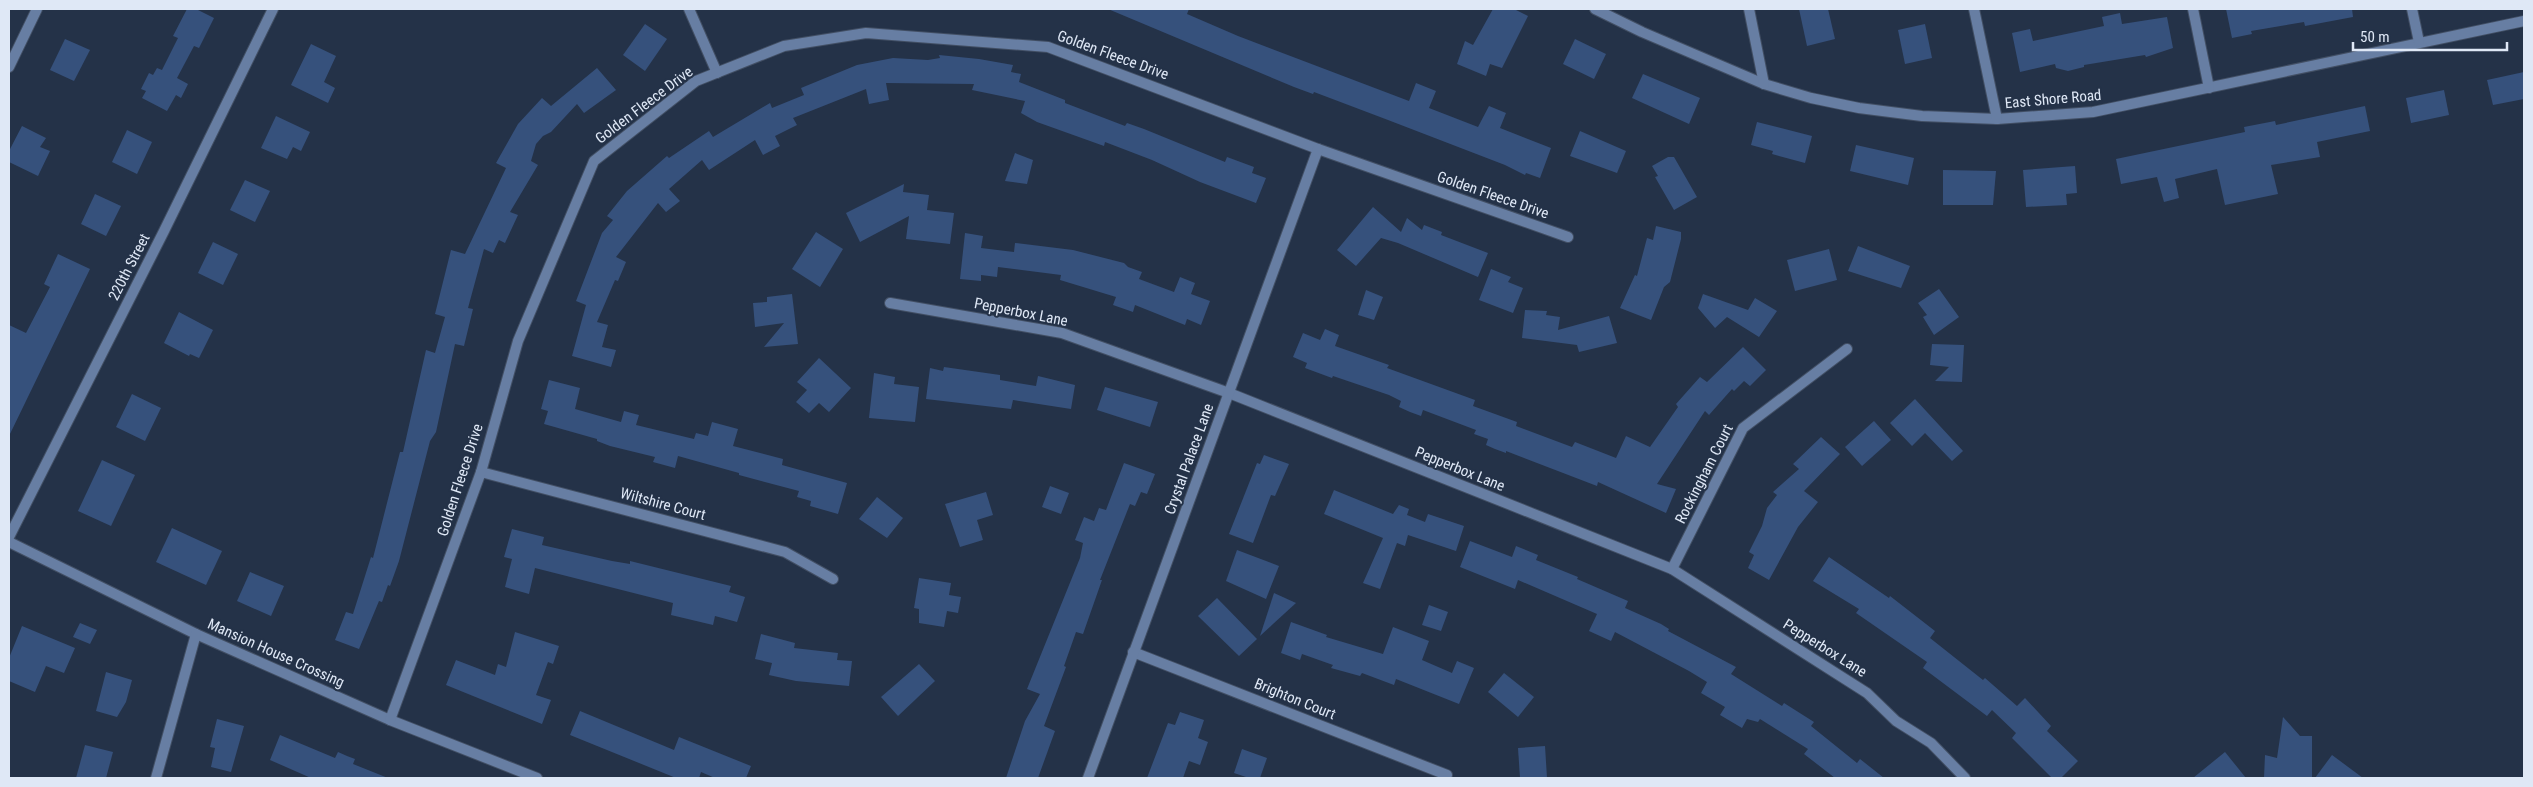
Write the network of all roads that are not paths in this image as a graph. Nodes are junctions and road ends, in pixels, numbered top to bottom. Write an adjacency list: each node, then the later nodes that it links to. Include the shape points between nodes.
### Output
1 (37, 9): 11 (street)
2 (272, 9): 22 (street, 220th Street)
3 (689, 9): 12 (street)
4 (1595, 9): 13 (street, East Shore Road)
5 (1749, 9): 13 (street)
6 (1974, 9): 15 (street)
7 (2193, 9): 14 (street)
8 (2412, 9): 10 (street)
9 (2524, 20): 10 (street, East Shore Road)
10 (2419, 42): 14 (street, East Shore Road)
11 (9, 67)
12 (717, 73): 16 (street, Golden Fleece Drive, via 784,46 866,33 1048,47); 21 (street, Golden Fleece Drive, via 696,81 594,160 518,341)
13 (1764, 84): 15 (street, East Shore Road, via 1859,108 1922,116)
14 (2209, 88): 15 (street, East Shore Road, via 2093,112)
15 (1997, 119)
16 (1318, 149): 17 (street, Golden Fleece Drive); 20 (street, Crystal Palace Lane)
17 (1568, 237)
18 (890, 303): 20 (street, Pepperbox Lane, via 1062,333)
19 (1847, 349): 24 (street, Rockingham Court, via 1743,428)
20 (1229, 393): 24 (street, Pepperbox Lane); 27 (street, Crystal Palace Lane)
21 (481, 472): 25 (street, Wiltshire Court, via 785,552); 28 (street, Golden Fleece Drive)
22 (9, 537)
23 (9, 542): 26 (street, Mansion House Crossing)
24 (1672, 569): 33 (street, Pepperbox Lane, via 1867,693 1896,721 1931,743)
25 (833, 579)
26 (196, 634): 28 (street, Mansion House Crossing); 30 (street)
27 (1133, 652): 29 (street, Brighton Court); 32 (street, Crystal Palace Lane)
28 (390, 720): 31 (street, Mansion House Crossing)
29 (1447, 775)
30 (156, 778)
31 (537, 778)
32 (1088, 778)
33 (1965, 778)

